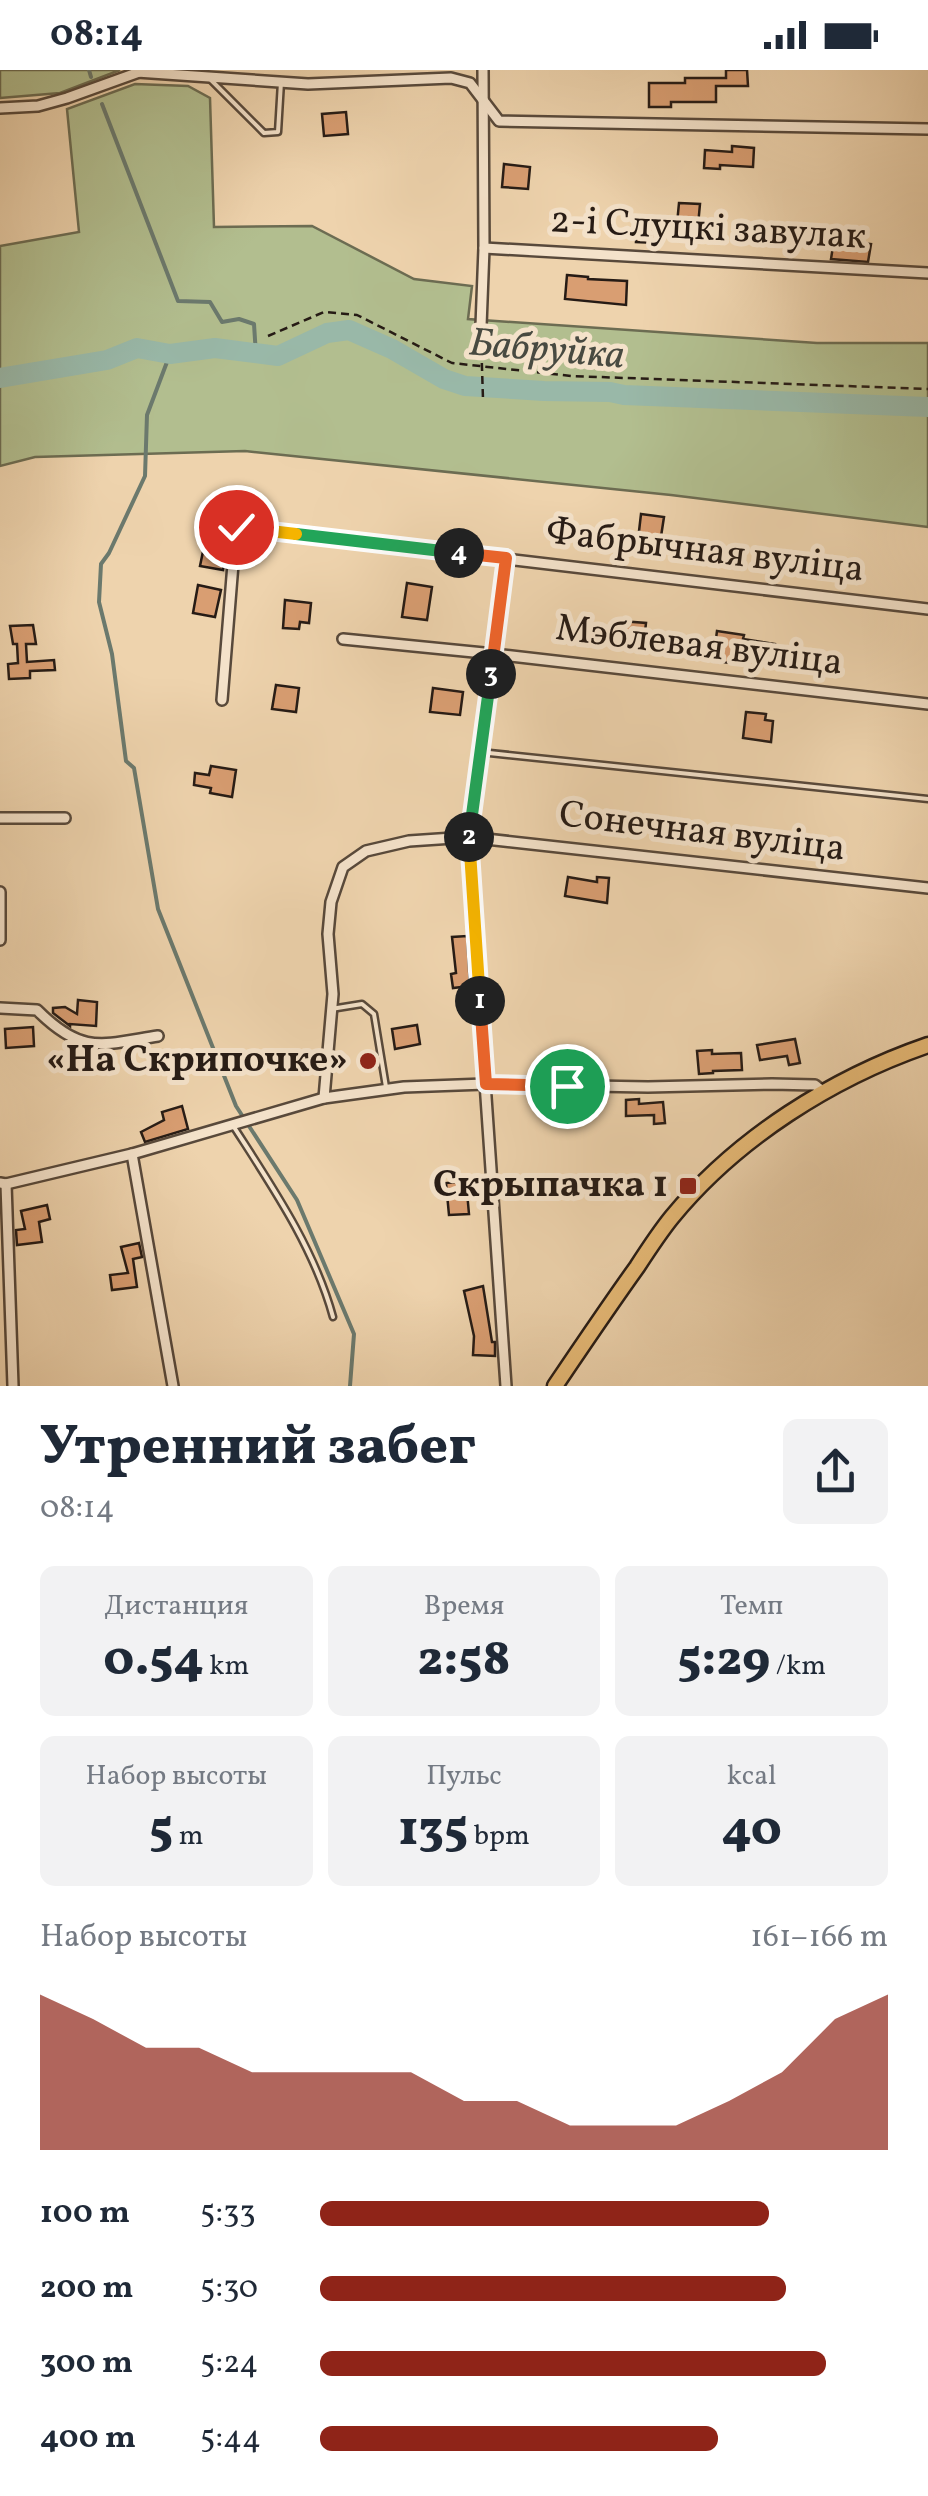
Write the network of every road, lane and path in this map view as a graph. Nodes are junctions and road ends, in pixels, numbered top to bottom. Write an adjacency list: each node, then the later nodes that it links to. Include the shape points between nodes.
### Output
1 (483, 70): 5 (street)
2 (141, 71): 3 (street); 6 (street, via 38,106)
3 (208, 77): 4 (street); 4 (lane, via 264,133 278,132)
4 (282, 82): 5 (street, via 452,78 470,83)
5 (484, 102): 7 (street, via 499,121); 8 (street)
6 (0, 108)
7 (928, 129)
8 (484, 248): 9 (street, 2-і Слуцкі завулак); 10 (street)
9 (928, 273)
10 (480, 326): 12 (path)
11 (268, 336): 12 (path, via 324,312 356,315 452,364)
12 (481, 366): 13 (path, via 571,376); 14 (path)
13 (928, 390)
14 (483, 398)
15 (506, 558): 16 (street, Фабрычная вуліца); 18 (lane); 19 (street, Фабрычная вуліца, via 236,527)
16 (928, 609)
17 (343, 639): 18 (street, Мэблевая вуліца)
18 (494, 654): 20 (street, Мэблевая вуліца); 21 (street)
19 (222, 700)
20 (928, 704)
21 (480, 752): 22 (lane); 25 (street)
22 (928, 799)
23 (0, 818): 24 (street)
24 (64, 818)
25 (468, 837): 26 (street, Сонечная вуліца); 30 (street, Сонечная вуліца, via 366,851 343,867 329,918); 33 (street)
26 (928, 888)
27 (0, 892): 28 (street)
28 (0, 940)
29 (0, 1008): 31 (street, via 36,1010 96,1045)
30 (332, 1009): 34 (lane, via 362,1004 374,1014); 36 (street, Сонечная вуліца)
31 (158, 1036)
32 (928, 1045): 35 (main road)
33 (486, 1084): 34 (street); 35 (street, via 815,1085); 43 (street)
34 (386, 1089): 36 (street)
35 (824, 1092): 44 (main road, via 757,1136 694,1192)
36 (324, 1098): 37 (street)
37 (235, 1124): 38 (street); 40 (lane, via 284,1205)
38 (132, 1154): 39 (street); 42 (street)
39 (3, 1184): 41 (street)
40 (333, 1317)
41 (13, 1386)
42 (173, 1386)
43 (506, 1386)
44 (555, 1386)

